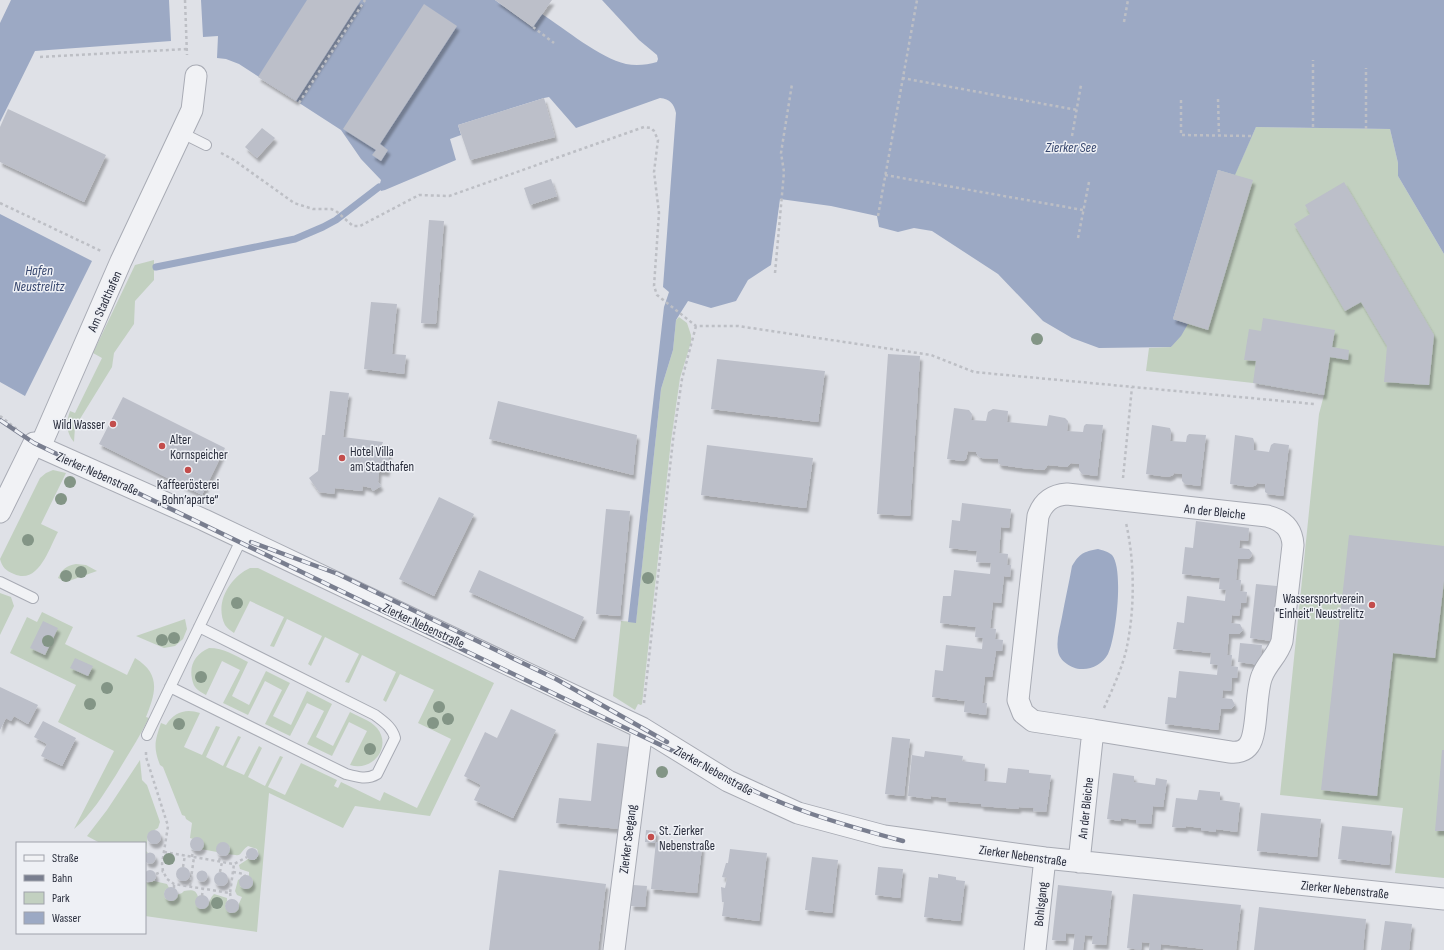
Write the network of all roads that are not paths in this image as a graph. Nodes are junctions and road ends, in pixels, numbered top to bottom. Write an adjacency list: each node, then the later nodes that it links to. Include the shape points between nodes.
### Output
1 (191, 67): 2 (street, Am Stadthafen, via 192,110)
2 (182, 132): 3 (lane); 4 (street, Am Stadthafen)
3 (206, 145)
4 (40, 447): 5 (street, via 34,443); 6 (street, Zierker Nebenstraße)
5 (0, 512)
6 (242, 538): 9 (lane); 11 (street, Zierker Nebenstraße)
7 (0, 582): 8 (lane)
8 (33, 598)
9 (199, 627): 10 (lane); 10 (lane, via 375,715 386,723 395,738 377,774 358,778)
10 (170, 687): 13 (lane)
11 (642, 728): 14 (street, Zierker Nebenstraße, via 728,781 798,813 884,836); 17 (street, Zierker Seegang)
12 (1093, 730): 12 (street, An der Bleiche, via 1033,721 1022,713 1019,707 1018,693 1037,524 1040,508 1045,502 1059,494 1067,494 1275,518 1281,521 1292,538 1282,641 1276,655 1266,667 1259,685 1250,744 1246,748 1230,752); 15 (street, An der Bleiche)
13 (147, 735)
14 (1045, 858): 15 (street, Zierker Nebenstraße); 18 (street, Bohlsgang)
15 (1079, 862): 16 (street, Zierker Nebenstraße)
16 (1444, 899)
17 (614, 950)
18 (1035, 950)

